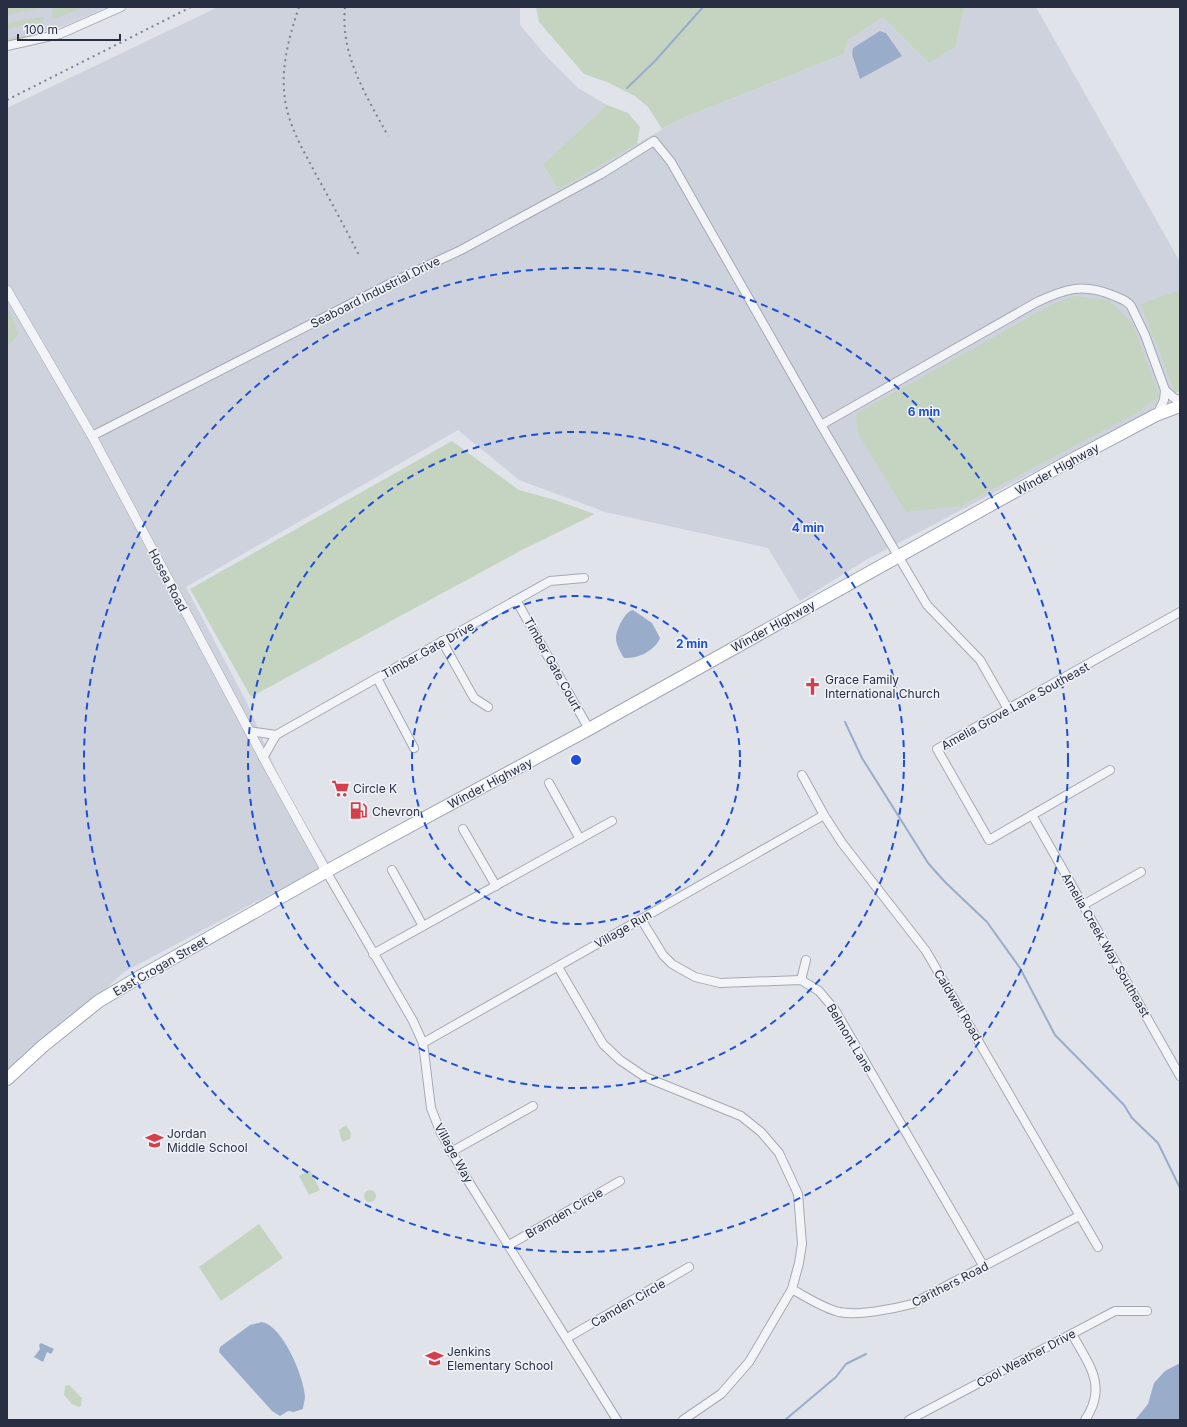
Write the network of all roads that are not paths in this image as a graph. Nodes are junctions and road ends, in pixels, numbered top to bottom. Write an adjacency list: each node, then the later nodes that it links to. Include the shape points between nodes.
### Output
1 (121, 7): 2 (street, via 60,34)
2 (7, 46)
3 (7, 290): 9 (street, Hosea Road)
4 (1165, 390): 5 (street); 7 (street, via 1164,400); 8 (street, via 1145,335 1128,302 1094,289 1071,289 1037,302)
5 (1180, 400)
6 (1180, 406): 7 (main road, Winder Highway)
7 (1156, 415): 10 (main road, Winder Highway)
8 (821, 424): 9 (street, Seaboard Industrial Drive, via 671,162 654,141 601,174 461,250 397,280); 10 (street)
9 (92, 436): 19 (street, Hosea Road)
10 (898, 557): 17 (street, via 927,605 980,660); 18 (main road, Winder Highway)
11 (584, 578): 12 (street, Timber Gate Drive, via 550,581)
12 (516, 600): 14 (street, Timber Gate Drive); 18 (street, Timber Gate Court)
13 (1180, 612): 17 (street, Amelia Grove Lane Southeast)
14 (442, 641): 15 (street, Timber Gate Drive); 16 (street, via 474,698)
15 (377, 678): 20 (street, Timber Gate Drive); 21 (street)
16 (488, 707)
17 (1008, 709): 27 (street, Amelia Grove Lane Southeast, via 937,749 989,840)
18 (589, 729): 32 (main road, Winder Highway)
19 (249, 731): 20 (street); 22 (street, Hosea Road)
20 (276, 735): 22 (street)
21 (414, 748)
22 (264, 758): 32 (street, Hosea Road)
23 (1110, 770): 27 (street, Amelia Grove Lane Southeast)
24 (802, 775): 26 (street, Caldwell Road)
25 (549, 783): 30 (street)
26 (824, 815): 36 (street, Village Run); 48 (street, Caldwell Road, via 855,861 926,951)
27 (1032, 815): 35 (street, Amelia Creek Way Southeast)
28 (612, 821): 30 (street)
29 (463, 829): 34 (street)
30 (580, 839): 34 (street)
31 (392, 870): 37 (street)
32 (326, 872): 38 (street, Village Way); 44 (main road, East Crogan Street, via 99,1001)
33 (1141, 872): 35 (street)
34 (496, 886): 37 (street)
35 (1083, 904): 43 (street, Amelia Creek Way Southeast)
36 (641, 919): 40 (street, Village Run); 41 (street, via 672,964 695,977 720,983)
37 (423, 926): 38 (street)
38 (373, 954): 42 (street, Village Way, via 413,1021)
39 (806, 960): 41 (street)
40 (558, 967): 42 (street, Village Run); 53 (street, via 596,1034 620,1060 645,1077 741,1116 761,1132 779,1153 798,1194 802,1219 802,1244)
41 (801, 980): 52 (street, Belmont Lane, via 819,991 836,1010)
42 (423, 1043): 46 (street, Village Way, via 431,1108)
43 (1180, 1076)
44 (7, 1079)
45 (533, 1106): 46 (street)
46 (451, 1152): 49 (street, Village Way)
47 (620, 1181): 49 (street, Bramden Circle)
48 (1080, 1216): 50 (street, Caldwell Road); 52 (street, Carithers Road)
49 (509, 1245): 56 (street, Village Way)
50 (1098, 1247)
51 (689, 1267): 56 (street, Camden Circle)
52 (984, 1267): 53 (street, Carithers Road, via 912,1304 865,1312 839,1312)
53 (792, 1289): 58 (street, via 749,1362 721,1394)
54 (1147, 1312): 55 (street, Cool Weather Drive, via 1115,1311)
55 (1072, 1334): 59 (street, Cool Weather Drive); 60 (street, via 1094,1374 1097,1390)
56 (567, 1338): 57 (street, Village Way)
57 (617, 1420)
58 (683, 1420)
59 (909, 1420)
60 (1085, 1420)

